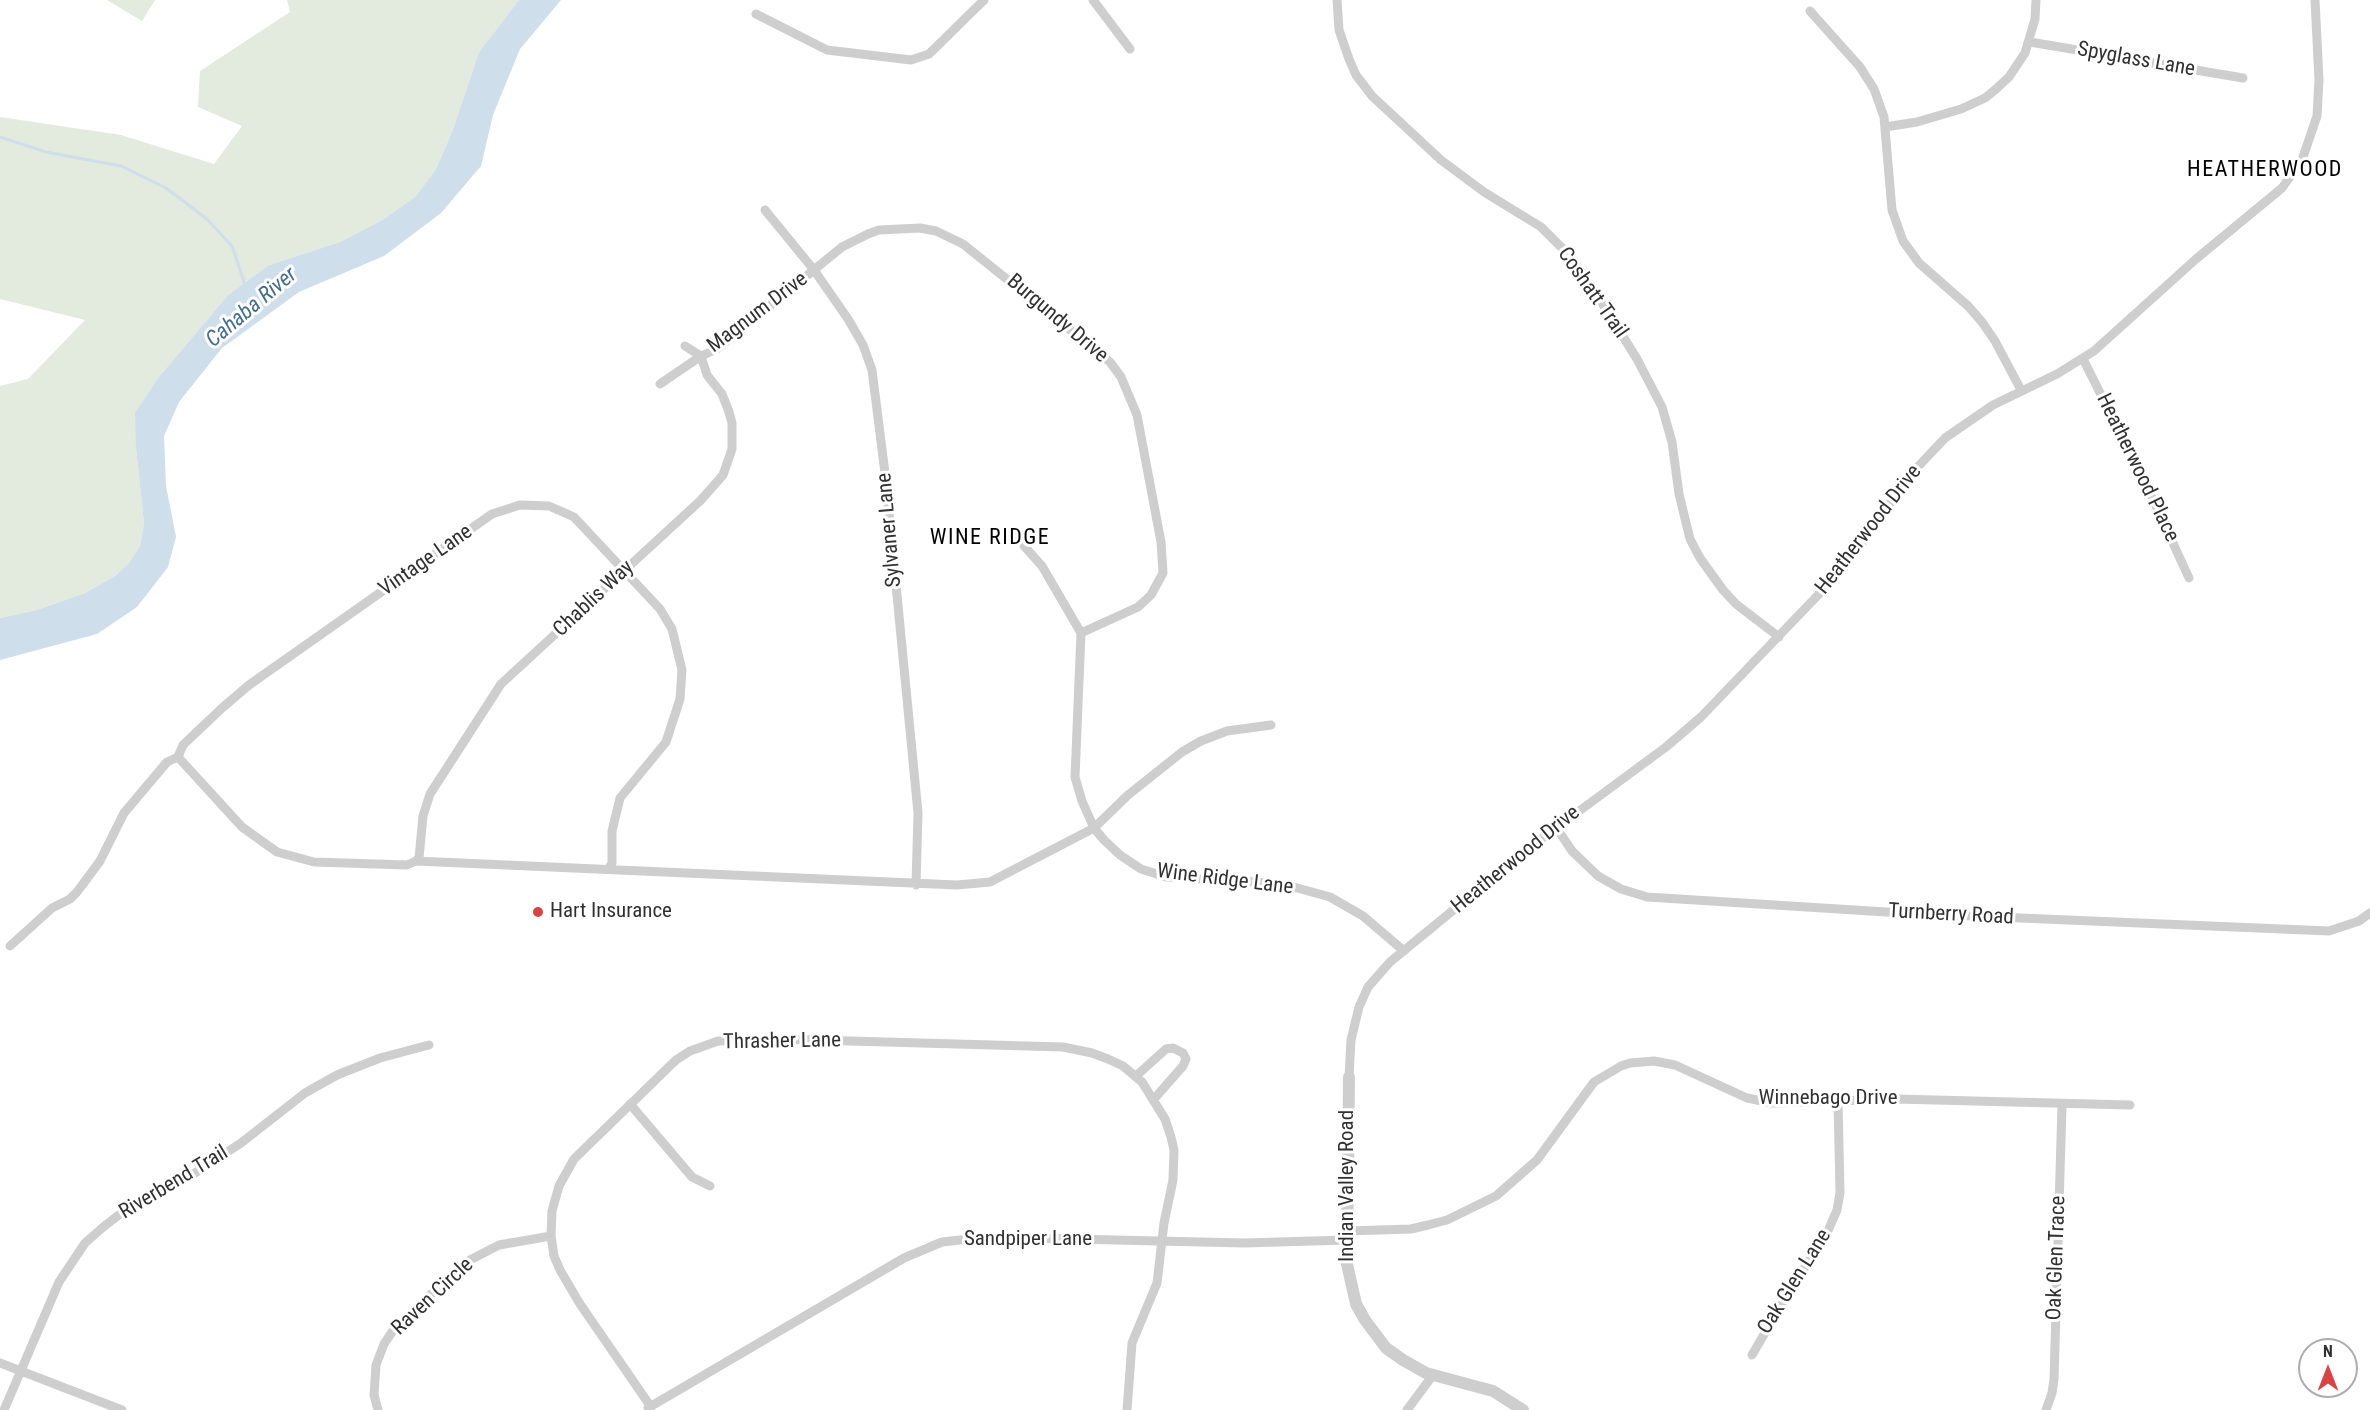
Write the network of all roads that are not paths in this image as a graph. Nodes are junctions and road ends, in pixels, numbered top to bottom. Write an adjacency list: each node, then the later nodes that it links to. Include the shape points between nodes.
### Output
1 (984, 0): 7 (street, via 929,54 911,60 827,50)
2 (1093, 0): 9 (street)
3 (1337, 0): 23 (street, Coshatt Trail, via 1339,30 1349,59 1372,96 1441,160 1541,227 1570,256 1592,287 1662,407 1690,539 1700,558 1736,604)
4 (2036, 0): 8 (street)
5 (2315, 0): 16 (street, Heatherwood Drive, via 2317,116 2308,145 2292,175 2269,200)
6 (1810, 11): 11 (street, via 1867,76 1877,95)
7 (756, 14)
8 (2030, 42): 10 (street, Spyglass Lane); 11 (street, via 2009,77 1984,98 1917,122)
9 (1130, 49)
10 (2243, 78)
11 (1885, 127): 18 (street, via 1892,210 1903,241 1919,263 1982,321)
12 (765, 210): 13 (street, Sylvaner Lane)
13 (814, 270): 15 (street, Magnum Drive, via 717,349); 22 (street, Burgundy Drive, via 842,247 868,234 920,228 936,231 963,244 1110,362 1137,415 1161,542 1162,573 1151,595 1138,607); 30 (street, Sylvaner Lane, via 848,319 872,370 918,813)
14 (685, 346): 15 (street)
15 (701, 356): 17 (street, Magnum Drive); 20 (street, Chablis Way, via 707,375 722,394 732,423 732,449 723,475)
16 (2083, 359): 18 (street, Heatherwood Drive); 21 (street, Heatherwood Place)
17 (660, 384)
18 (2021, 390): 23 (street, Heatherwood Drive, via 1977,414 1932,450 1843,569)
19 (1024, 546): 22 (street, via 1042,566)
20 (625, 570): 25 (street, Vintage Lane, via 574,517 549,506 520,505 492,514 249,686 183,745); 28 (street, Chablis Way, via 501,684 430,794); 29 (street, Vintage Lane, via 660,609 672,629 682,670 680,699 666,742 621,798 612,831)
21 (2189, 578)
22 (1081, 633): 27 (street, Wine Ridge Lane, via 1076,777)
23 (1779, 637): 26 (street, Heatherwood Drive, via 1666,747)
24 (1271, 725): 27 (street, via 1227,731 1182,752)
25 (178, 757): 28 (street, via 242,827 277,852 314,862 407,865); 32 (street, Vintage Lane, via 167,762 124,813 100,861 77,892 52,908)
26 (1556, 827): 31 (street, Turnberry Road, via 1572,851 1598,876 1647,897 1902,913 2328,930); 33 (street, Heatherwood Drive)
27 (1094, 828): 30 (street, via 990,882); 33 (street, Wine Ridge Lane, via 1120,855 1166,877 1269,883 1330,897 1379,928)
28 (416, 861): 29 (street)
29 (609, 868): 30 (street)
30 (916, 885)
31 (2370, 913)
32 (10, 946)
33 (1404, 951): 36 (street, Heatherwood Drive, via 1376,976 1364,994 1353,1022)
34 (429, 1045): 48 (street, Riverbend Trail, via 337,1075 305,1093 241,1143 102,1228 70,1262)
35 (1136, 1076): 37 (street, Thrasher Lane); 37 (street, via 1166,1049 1183,1053 1183,1066); 39 (street, Thrasher Lane, via 1108,1059 1062,1047 748,1038 718,1041 690,1051)
36 (1349, 1077): 44 (street, Indian Valley Road)
37 (1154, 1099): 45 (street, Thrasher Lane, via 1174,1150)
38 (1838, 1101): 40 (street, Winnebago Drive, via 1896,1099); 44 (street, Winnebago Drive, via 1759,1101 1675,1065 1654,1061 1630,1064 1594,1082 1537,1160 1496,1196 1447,1220 1411,1229); 46 (street, Oak Glen Lane, via 1837,1210 1827,1233)
39 (630, 1104): 42 (street, via 692,1177); 43 (street, Thrasher Lane, via 585,1146 566,1170 555,1200)
40 (2062, 1105): 41 (street, Winnebago Drive); 57 (street, Oak Glen Trace, via 2054,1379)
41 (2130, 1106)
42 (710, 1186)
43 (550, 1236): 50 (street, Thrasher Lane, via 554,1256 568,1286); 53 (street, Raven Circle, via 500,1245 470,1260 392,1332 376,1365 374,1395)
44 (1347, 1236): 45 (street, Sandpiper Lane, via 1295,1242); 49 (street, Indian Valley Road, via 1350,1282 1365,1320 1386,1348)
45 (1163, 1241): 50 (street, Sandpiper Lane, via 987,1237 926,1247); 54 (street, Thrasher Lane, via 1157,1283 1132,1343)
46 (1752, 1355)
47 (0, 1363): 48 (street)
48 (21, 1371): 51 (street, Riverbend Trail); 52 (street)
49 (1433, 1375): 55 (street); 56 (street, Indian Valley Road, via 1493,1391)
50 (649, 1408)
51 (4, 1410)
52 (122, 1410)
53 (378, 1410)
54 (1127, 1410)
55 (1407, 1410)
56 (1523, 1410)
57 (2046, 1410)

